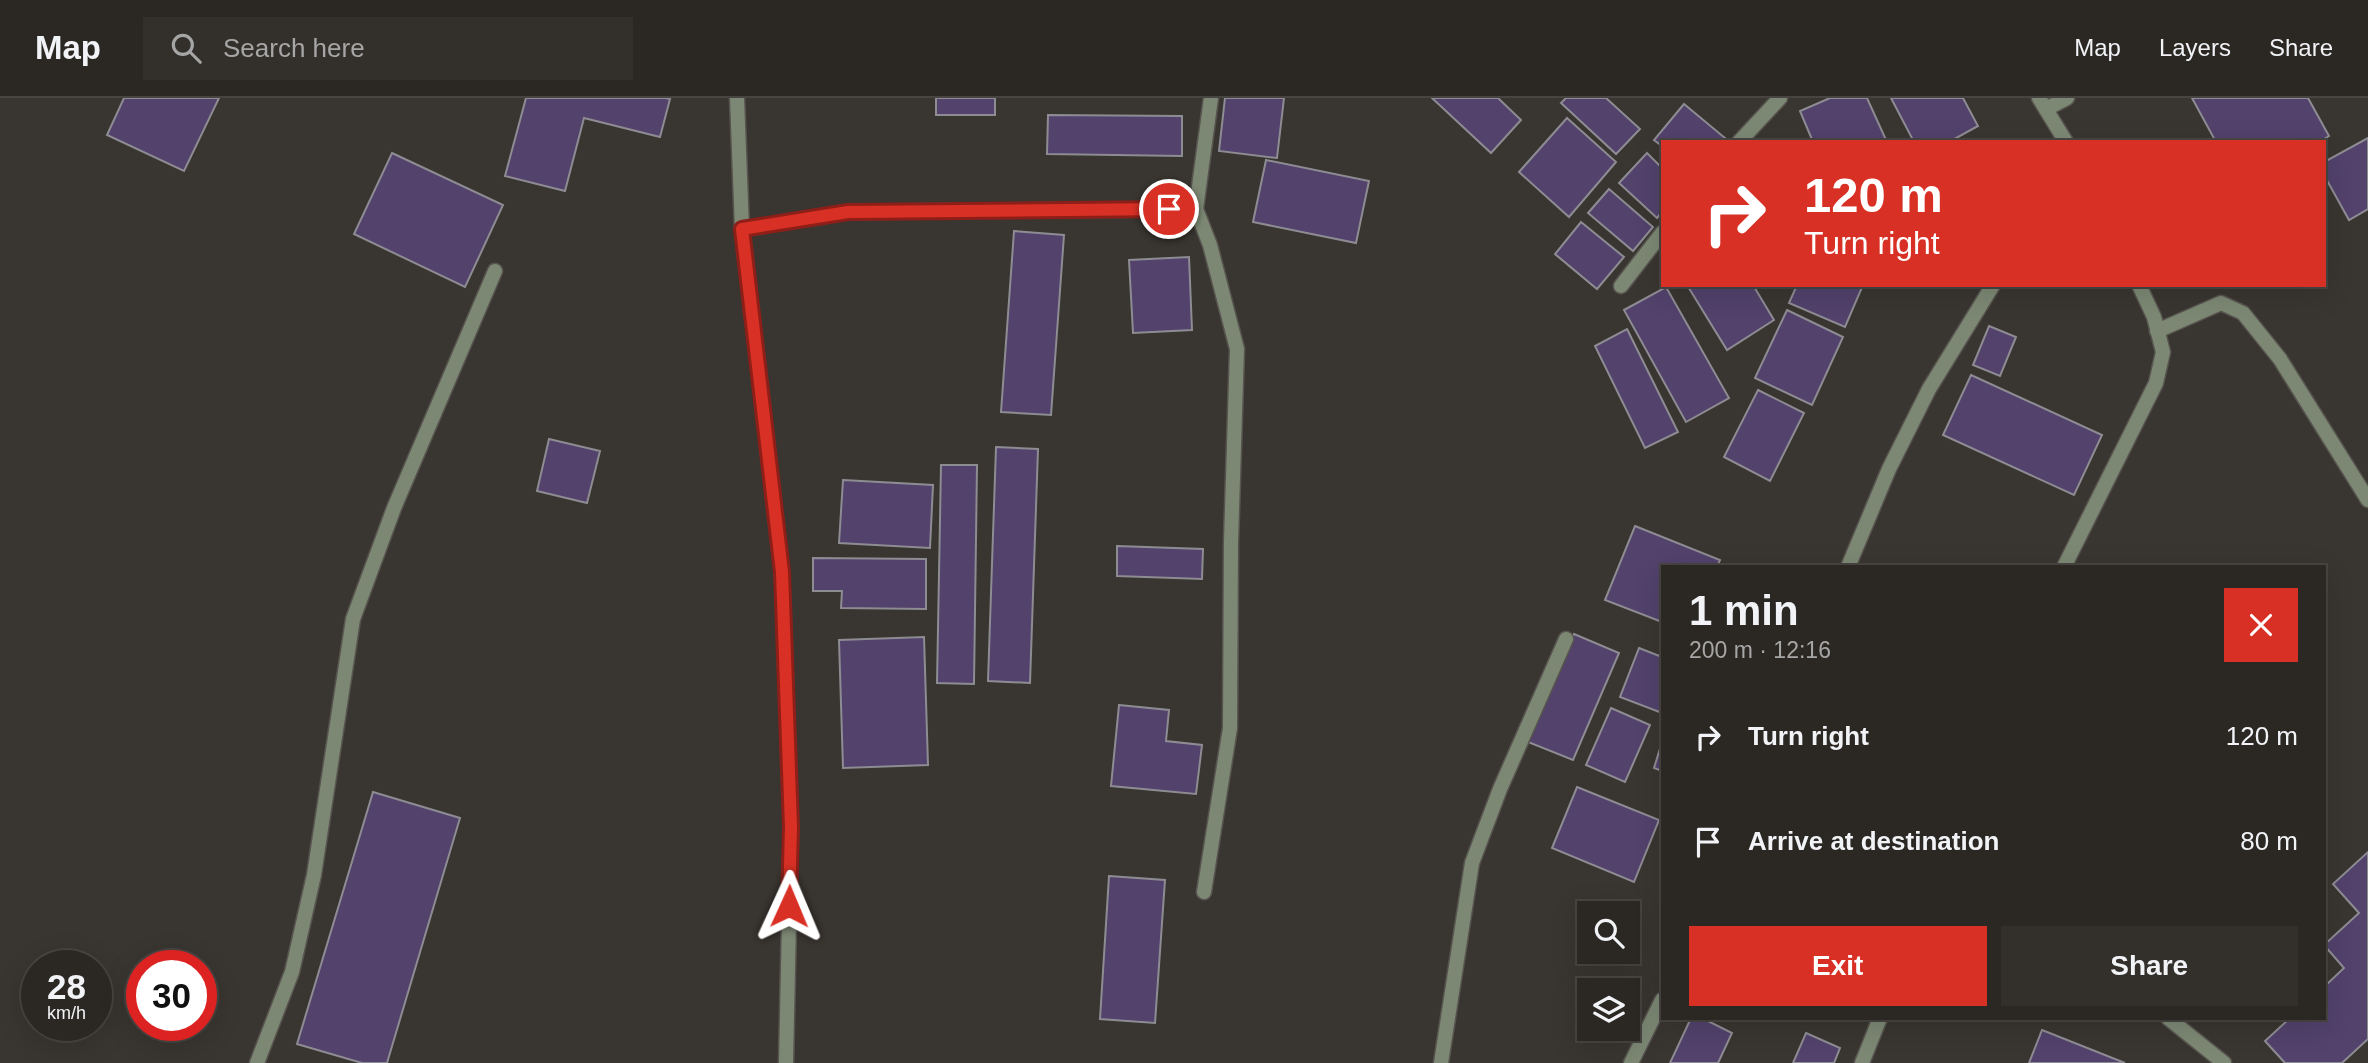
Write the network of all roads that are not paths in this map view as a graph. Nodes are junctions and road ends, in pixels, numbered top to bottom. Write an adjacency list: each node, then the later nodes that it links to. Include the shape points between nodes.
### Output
1 (737, 98): 9 (street)
2 (1211, 98): 8 (street)
3 (1780, 98): 6 (street)
4 (2067, 98): 5 (street)
5 (2042, 104): 7 (street)
6 (1741, 140)
7 (2065, 140)
8 (1196, 209): 9 (street, via 848,212); 20 (street, via 1237,349 1230,728)
9 (742, 229): 25 (street, via 782,572 791,827)
10 (1661, 234): 12 (street)
11 (495, 271): 24 (street, via 394,508 353,619 314,875 292,972)
12 (1621, 286)
13 (1992, 287): 17 (street, via 1929,389)
14 (2140, 287): 15 (street)
15 (2157, 331): 16 (street, via 2221,303 2243,313 2280,359); 18 (street, via 2163,352 2157,383)
16 (2368, 500)
17 (1848, 565)
18 (2065, 565)
19 (1566, 639): 26 (street, via 1472,863)
20 (1204, 892)
21 (1661, 1002): 27 (street)
22 (1879, 1020): 28 (street)
23 (2170, 1020): 29 (street)
24 (257, 1063)
25 (786, 1063)
26 (1441, 1063)
27 (1631, 1063)
28 (1861, 1063)
29 (2224, 1063)

